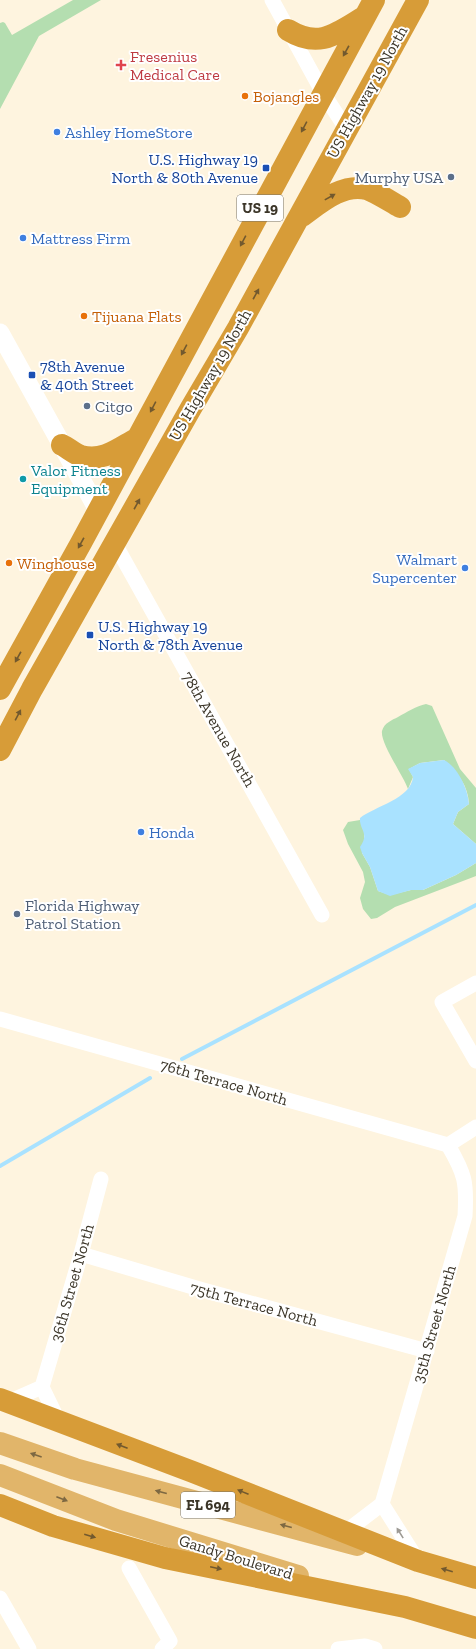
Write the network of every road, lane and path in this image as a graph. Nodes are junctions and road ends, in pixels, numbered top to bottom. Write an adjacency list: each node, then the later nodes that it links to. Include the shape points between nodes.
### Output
1 (272, 0): 4 (street)
2 (418, 0): 6 (highway, US Highway 19 North / US 19)
3 (369, 8): 4 (highway, via 335,35 322,39 299,36); 5 (highway, US Highway 19 North / US 19, one-way to 5)
4 (288, 30): 5 (street)
5 (323, 92): 6 (street); 10 (highway, US Highway 19 North / US 19, one-way to 10)
6 (347, 130): 8 (highway, US Highway 19 North / US 19)
7 (400, 207): 8 (highway, one-way to 7, via 330,196 349,188 367,189)
8 (297, 219): 14 (highway, US Highway 19 North / US 19, one-way to 8)
9 (0, 333): 11 (street)
10 (137, 438): 11 (highway, via 109,455 93,457 80,456); 12 (highway, US Highway 19 North / US 19)
11 (62, 445): 13 (street)
12 (125, 459): 13 (highway, US Highway 19 North / US 19); 14 (highway, via 114,519)
13 (98, 510): 15 (highway, US Highway 19 North / US 19, one-way to 15); 16 (highway, via 101,538 34,668)
14 (115, 544): 16 (highway, US Highway 19 North / US 19); 18 (street, 78th Avenue North)
15 (0, 688)
16 (32, 690): 17 (highway, US Highway 19 North / US 19, one-way to 16)
17 (0, 750)
18 (322, 915)
19 (476, 983): 21 (street, via 442,1002)
20 (0, 1019): 23 (street, 76th Terrace North)
21 (476, 1061)
22 (476, 1127): 23 (street)
23 (448, 1145): 26 (street, 35th Street North, via 463,1171 467,1192 465,1216)
24 (101, 1179): 25 (street, 36th Street North)
25 (81, 1254): 26 (street, 75th Terrace North, via 202,1290); 27 (street, 36th Street North)
26 (427, 1351): 32 (street, 35th Street North)
27 (42, 1387): 28 (street); 29 (street)
28 (4, 1401): 29 (highway)
29 (59, 1422): 34 (highway, one-way to 29, via 193,1472)
30 (0, 1442): 35 (main road, FL 694, one-way to 30, via 75,1469)
31 (0, 1475): 39 (main road, Gandy Boulevard / FL 694, one-way to 39, via 116,1520 247,1562)
32 (382, 1504): 34 (street); 35 (street, one-way to 32)
33 (0, 1505): 39 (highway, one-way to 39, via 53,1526 165,1558)
34 (344, 1533): 35 (highway)
35 (418, 1562): 37 (highway, FL 694, one-way to 35)
36 (129, 1568): 43 (street)
37 (476, 1578)
38 (0, 1598): 44 (street)
39 (405, 1607): 41 (highway, Gandy Boulevard / FL 694)
40 (476, 1620): 41 (highway)
41 (454, 1622): 42 (highway, Gandy Boulevard / FL 694)
42 (476, 1628)
43 (166, 1645)
44 (28, 1649)
45 (339, 1649): 46 (street, via 366,1646)
46 (375, 1649)

